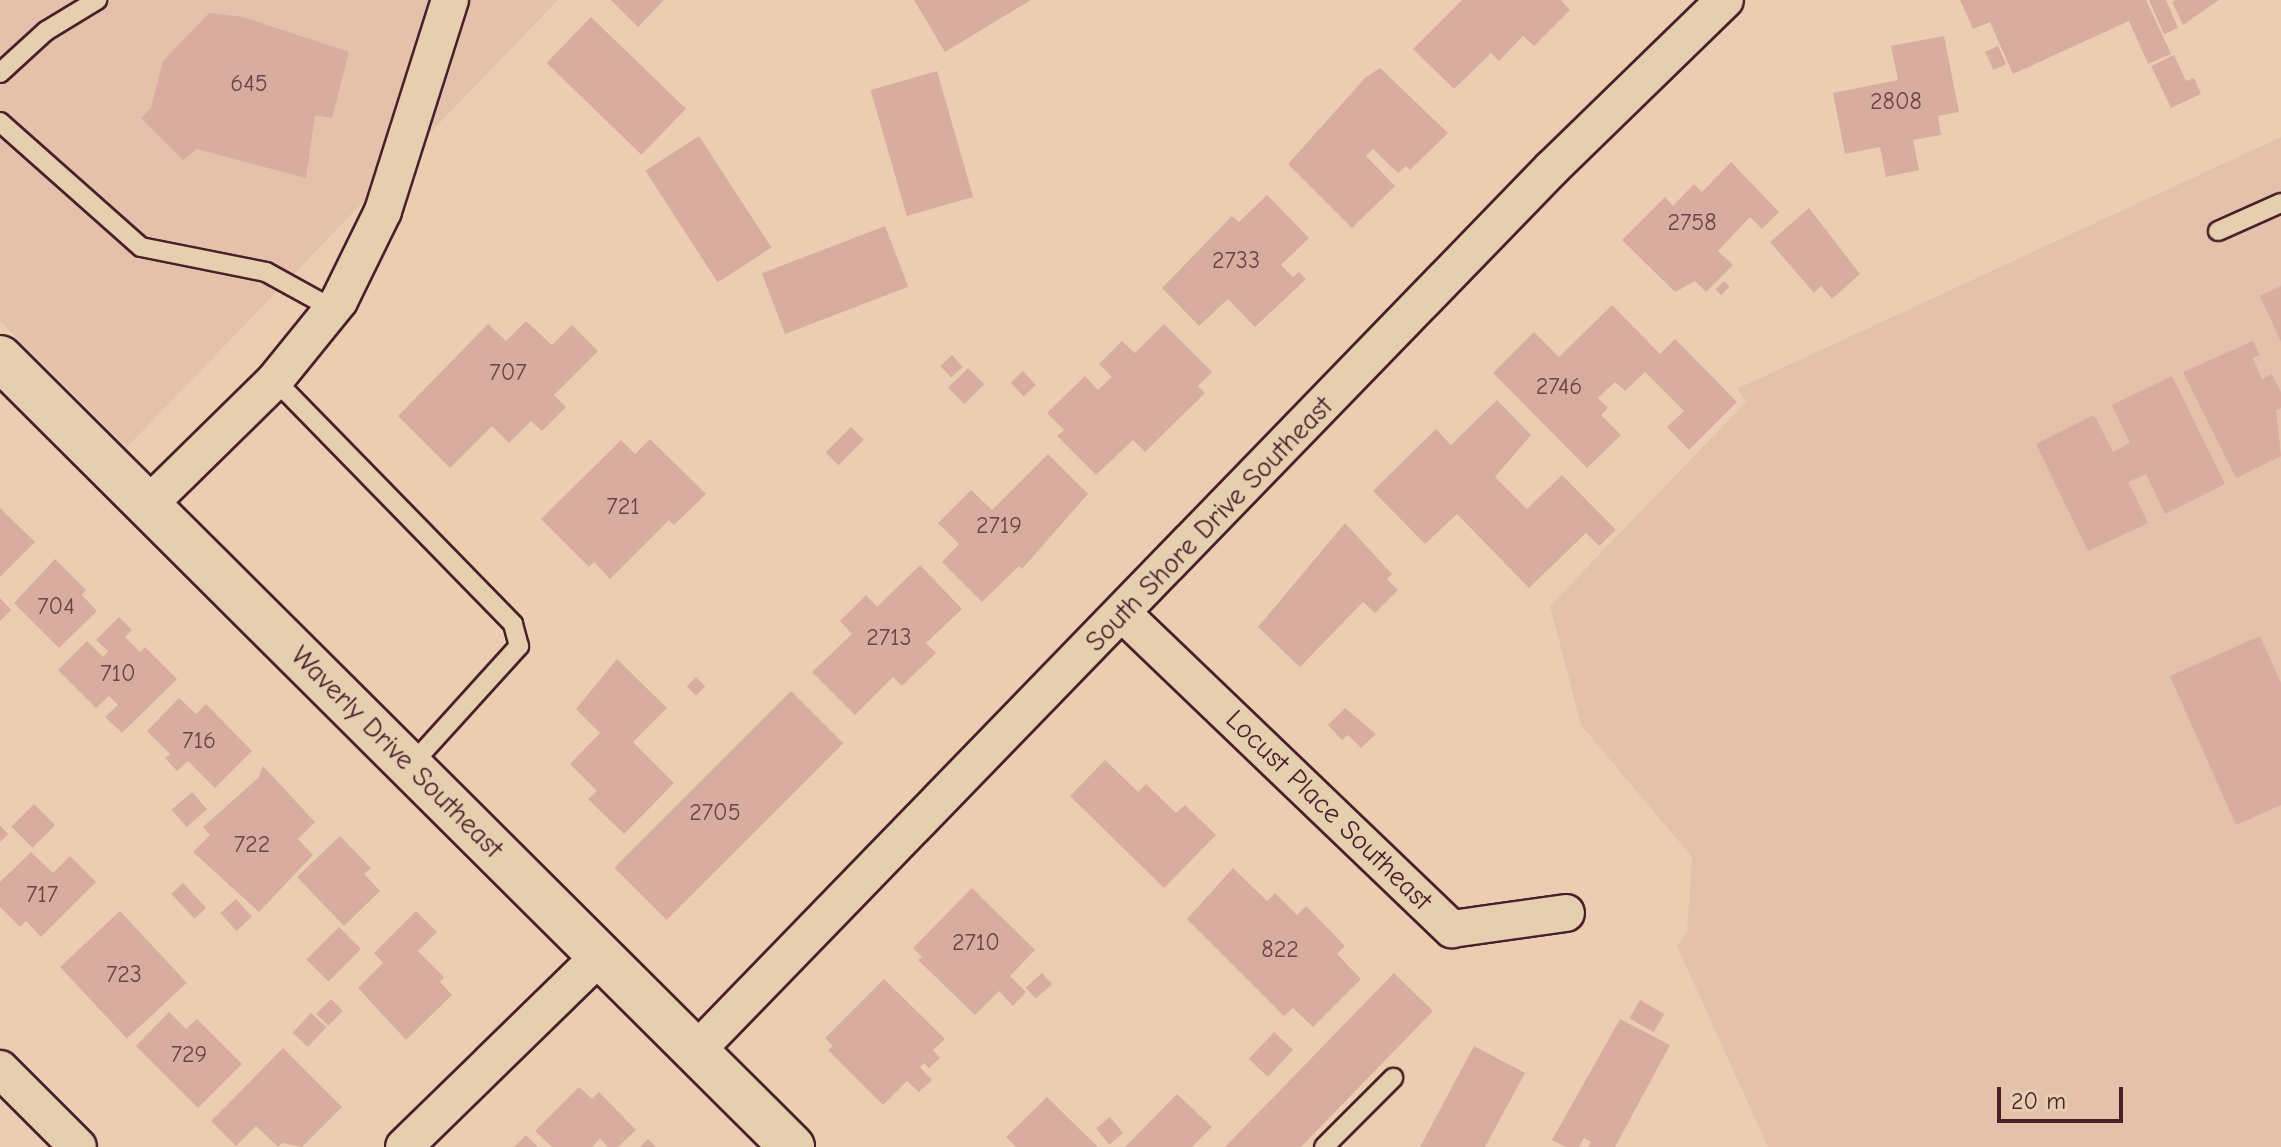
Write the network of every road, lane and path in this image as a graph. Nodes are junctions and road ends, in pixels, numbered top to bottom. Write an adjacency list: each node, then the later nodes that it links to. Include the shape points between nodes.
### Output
1 (97, 0): 4 (lane, via 46,31)
2 (450, 0): 8 (street, via 383,211)
3 (1725, 0): 12 (street, South Shore Drive Southeast, via 1552,168)
4 (0, 73)
5 (0, 122): 8 (lane, via 141,247 266,272)
6 (2281, 203): 7 (lane)
7 (2218, 231)
8 (333, 309): 10 (street)
9 (0, 358): 11 (main road, Waverly Drive Southeast)
10 (275, 380): 11 (street); 13 (lane, via 513,624 519,646)
11 (149, 504): 13 (main road, Waverly Drive Southeast)
12 (1122, 613): 14 (street, Locust Place Southeast, via 1452,929); 16 (street, South Shore Drive Southeast)
13 (410, 766): 15 (main road, Waverly Drive Southeast)
14 (1566, 913)
15 (600, 956): 16 (main road, Waverly Drive Southeast); 20 (street)
16 (696, 1051): 21 (main road, Waverly Drive Southeast)
17 (0, 1069): 19 (street)
18 (1393, 1078): 22 (lane)
19 (78, 1147)
20 (404, 1147)
21 (792, 1147)
22 (1324, 1147)

